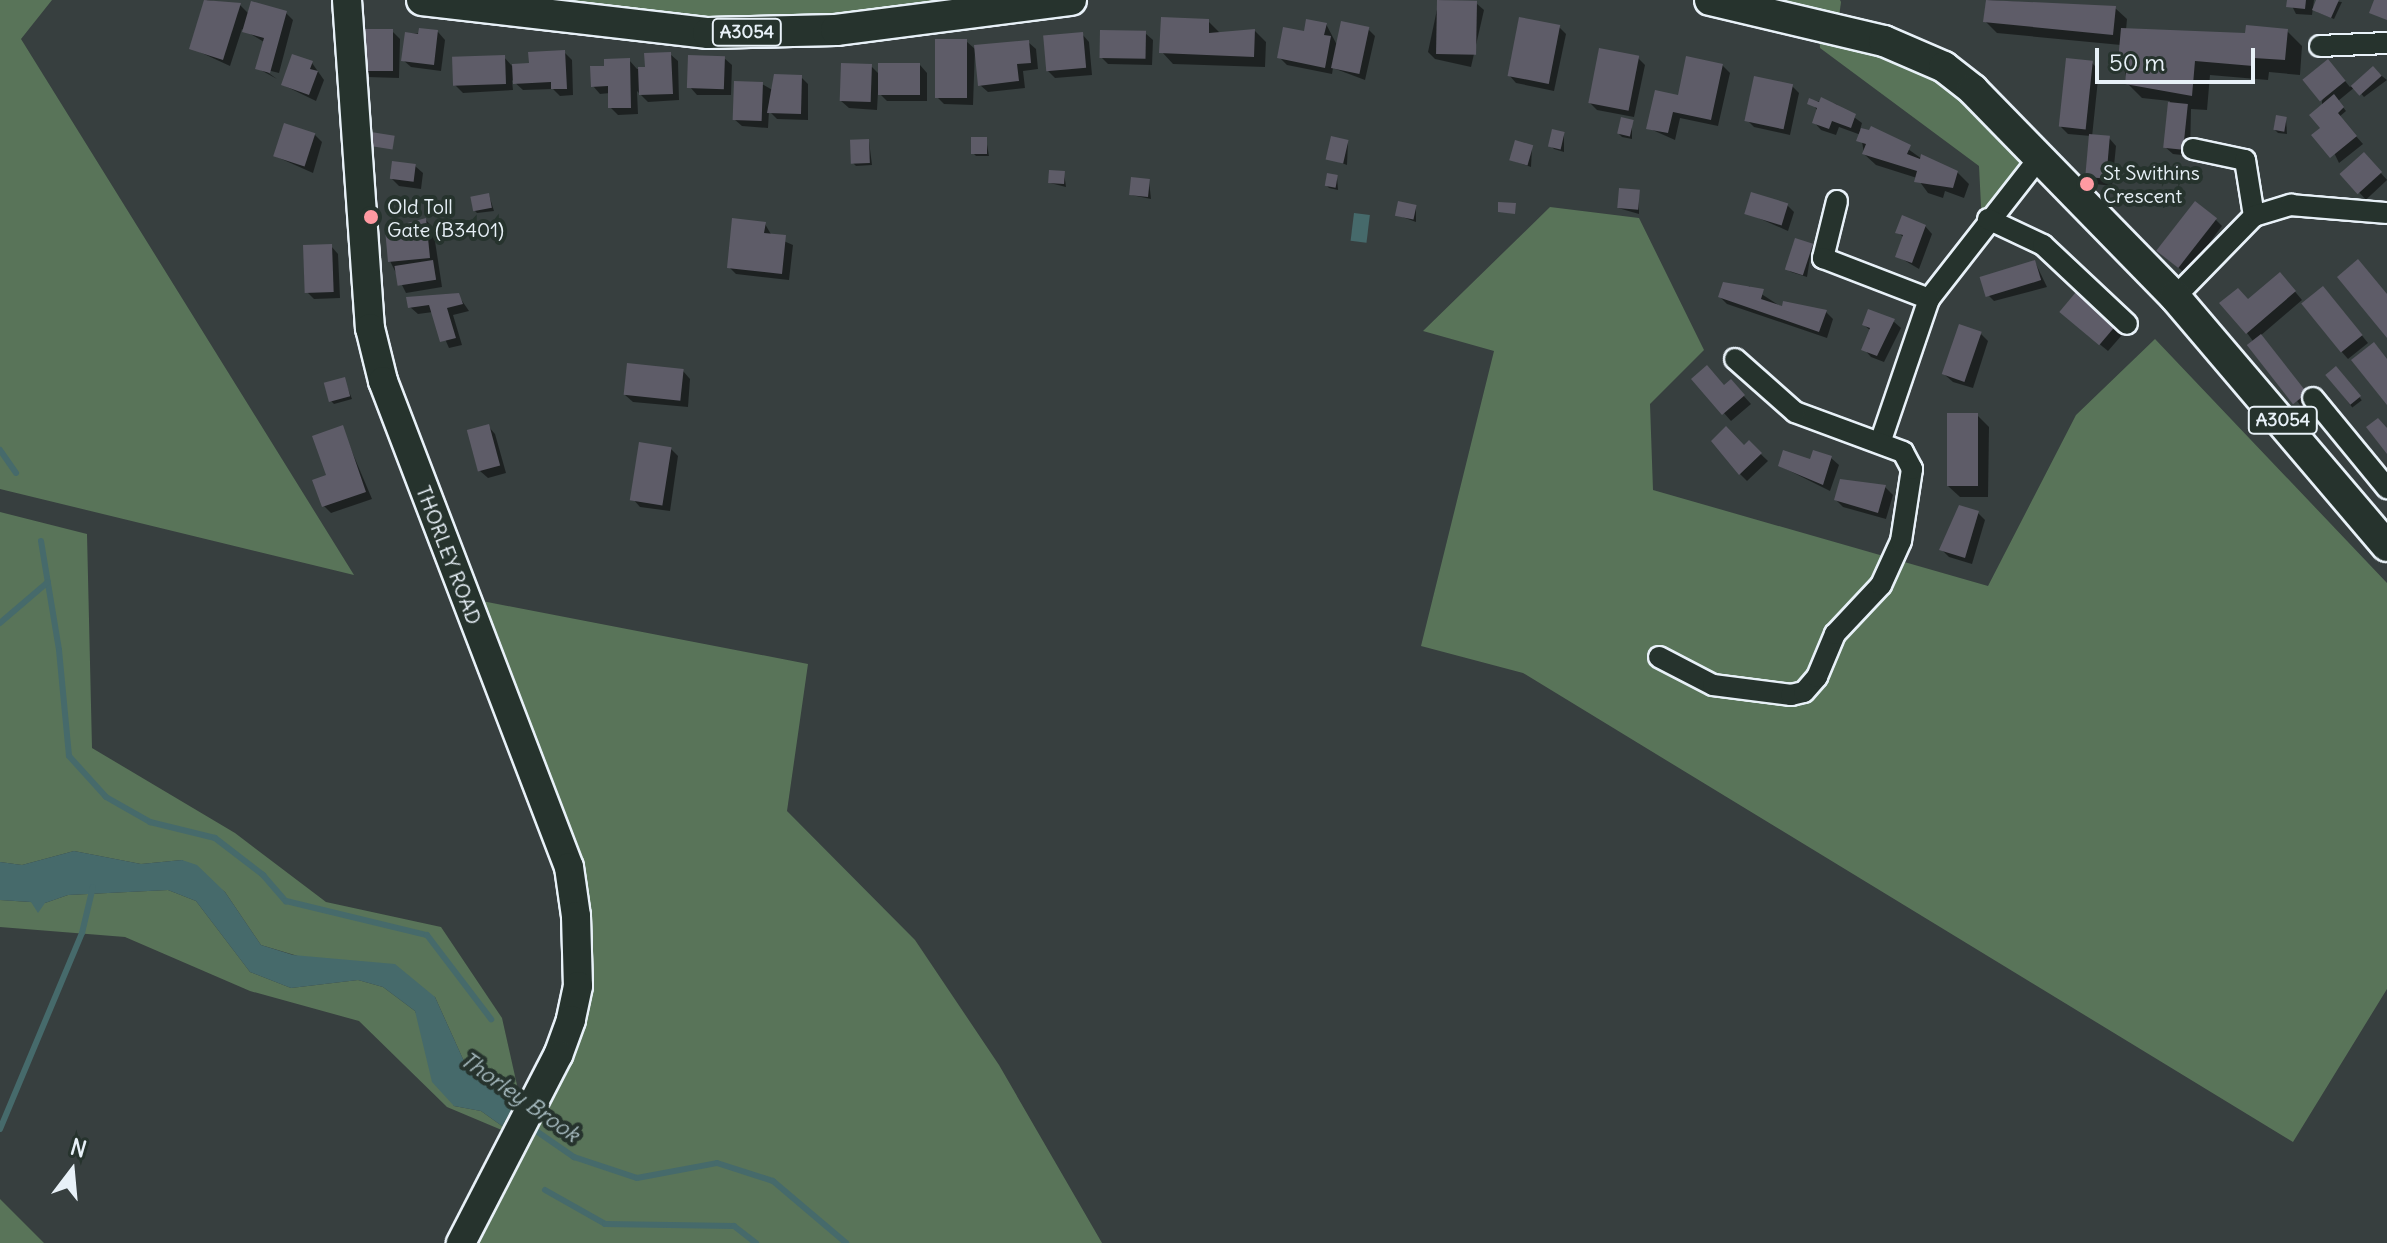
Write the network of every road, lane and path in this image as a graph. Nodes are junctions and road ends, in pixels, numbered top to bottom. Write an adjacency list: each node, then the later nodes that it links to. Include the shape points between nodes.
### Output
1 (347, 0): 22 (main road, THORLEY ROAD, via 370,328 383,381 569,867 576,916 578,986 571,1020)
2 (422, 0): 3 (main road, A3054, via 708,33 836,30)
3 (1071, 0)
4 (1710, 0): 8 (main road, A3054, via 1884,41 1921,56 1973,90)
5 (2387, 43): 6 (street)
6 (2320, 46)
7 (2193, 149): 11 (street, via 2245,160)
8 (2040, 157): 12 (street); 13 (main road, A3054)
9 (1837, 201): 14 (street, via 1823,258)
10 (2387, 213): 11 (street, via 2291,205)
11 (2254, 216): 13 (street)
12 (1988, 219): 14 (street); 15 (street, via 2043,245)
13 (2175, 297): 20 (main road, A3054)
14 (1929, 299): 18 (street)
15 (2127, 324)
16 (1735, 359): 18 (street, via 1795,412)
17 (2313, 398): 19 (street)
18 (1881, 440): 21 (street, via 1903,452 1912,469 1901,541 1876,592 1835,634 1812,686 1791,695 1727,688)
19 (2387, 488)
20 (2387, 546)
21 (1659, 657)
22 (461, 1243)

